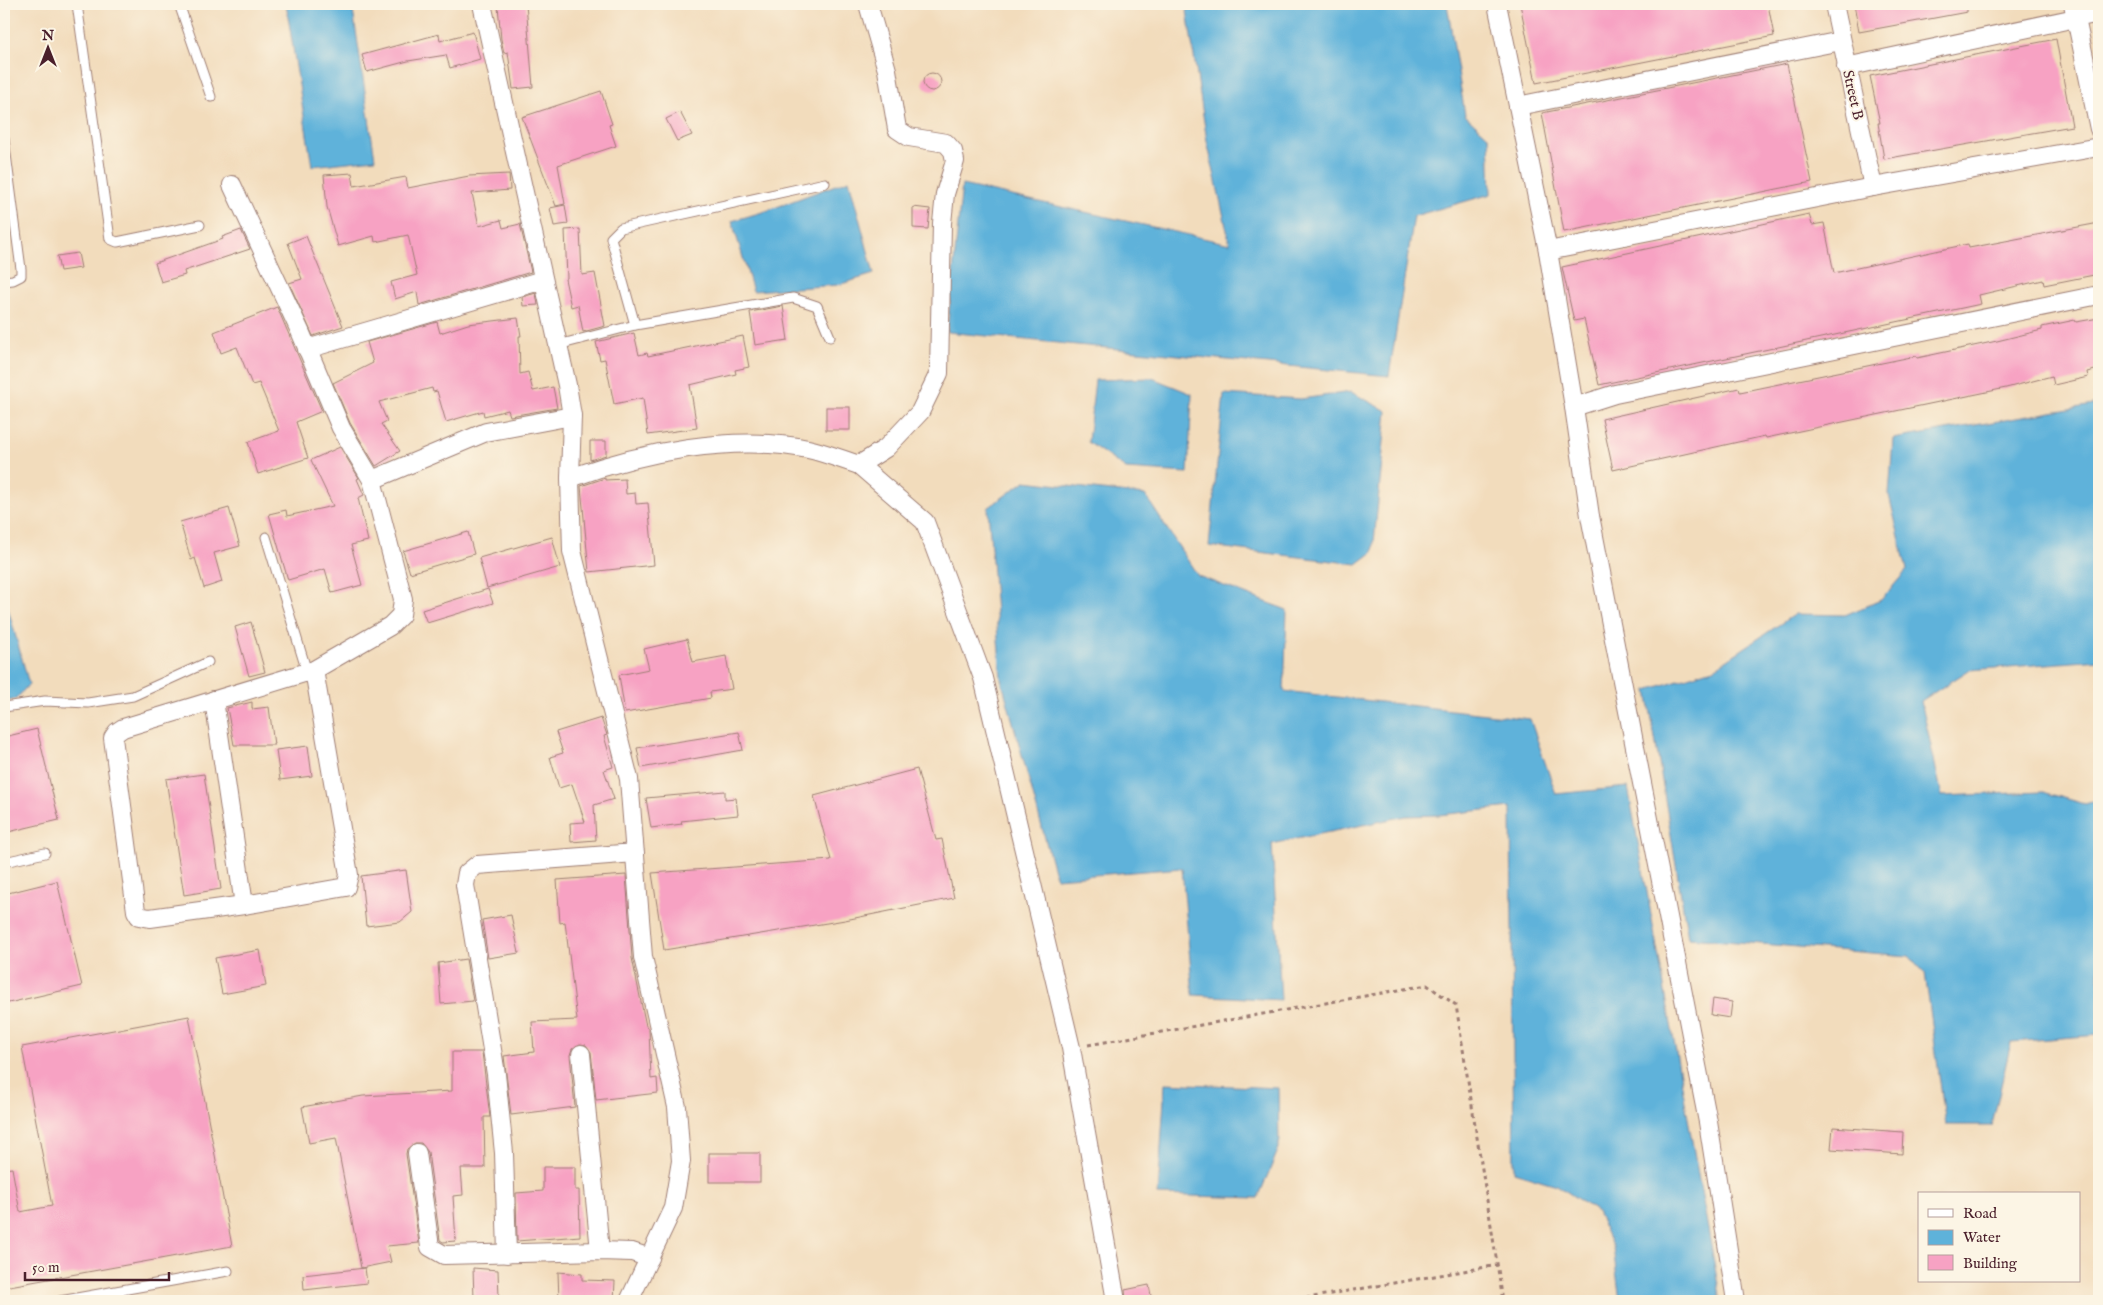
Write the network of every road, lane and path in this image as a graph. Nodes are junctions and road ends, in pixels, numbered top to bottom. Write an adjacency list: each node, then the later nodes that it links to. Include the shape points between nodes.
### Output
1 (78, 4): 19 (lane, via 110,238 117,242)
2 (179, 4): 11 (lane)
3 (482, 4): 21 (street)
4 (868, 4): 30 (street, via 887,70 898,129 909,137 946,143 953,151 955,161 945,194 942,223 939,373 920,412 886,448)
5 (1497, 4): 12 (street)
6 (1834, 4): 9 (street, Street B)
7 (2074, 11): 8 (street); 10 (street); 13 (street)
8 (2099, 13)
9 (1842, 41): 10 (street, Street B); 12 (street)
10 (1846, 67): 18 (street, Street B)
11 (211, 97)
12 (1518, 106): 20 (street)
13 (2099, 129)
14 (4, 139): 22 (lane, via 22,269 21,276)
15 (2099, 147): 18 (street)
16 (825, 183): 24 (lane, via 621,228 611,238)
17 (232, 185): 27 (street)
18 (1873, 186): 20 (street)
19 (200, 225)
20 (1548, 251): 28 (street)
21 (543, 280): 26 (street); 27 (street)
22 (4, 281)
23 (2099, 295): 28 (street, via 1615,394)
24 (635, 325): 25 (lane, via 793,298 816,306); 26 (lane)
25 (830, 337)
26 (558, 345): 29 (street)
27 (307, 349): 32 (street, via 341,428)
28 (1574, 407): 55 (street, via 1590,516 1708,1122)
29 (572, 416): 31 (street); 32 (street, via 486,432)
30 (859, 465): 31 (street, via 809,449 770,445 694,447 611,464); 42 (street, via 926,522 983,678)
31 (570, 478): 39 (street, via 572,551 629,779)
32 (372, 480): 35 (street, via 403,599 401,615 390,626)
33 (266, 537): 35 (lane)
34 (208, 662): 37 (lane, via 133,696 88,703 45,701)
35 (310, 671): 36 (street); 41 (street, via 349,875 346,887)
36 (214, 700): 41 (street); 41 (street, via 123,728 113,738 136,910 139,916 150,918)
37 (4, 707)
38 (45, 853): 40 (lane)
39 (635, 853): 46 (street, via 477,865 467,873 465,885 493,1054 503,1143); 47 (street, via 643,958 677,1107 682,1161 673,1208)
40 (4, 862)
41 (244, 905)
42 (1071, 1048): 48 (path, via 1427,985 1456,1005); 52 (street)
43 (581, 1054): 45 (street)
44 (417, 1153): 46 (street, via 430,1248 444,1255)
45 (600, 1251): 46 (street); 47 (street, via 632,1252)
46 (507, 1254)
47 (650, 1258): 51 (street)
48 (1498, 1265): 53 (path); 54 (path)
49 (228, 1271): 50 (lane)
50 (60, 1301)
51 (630, 1301)
52 (1116, 1301)
53 (1290, 1301)
54 (1502, 1301)
55 (1736, 1301)

